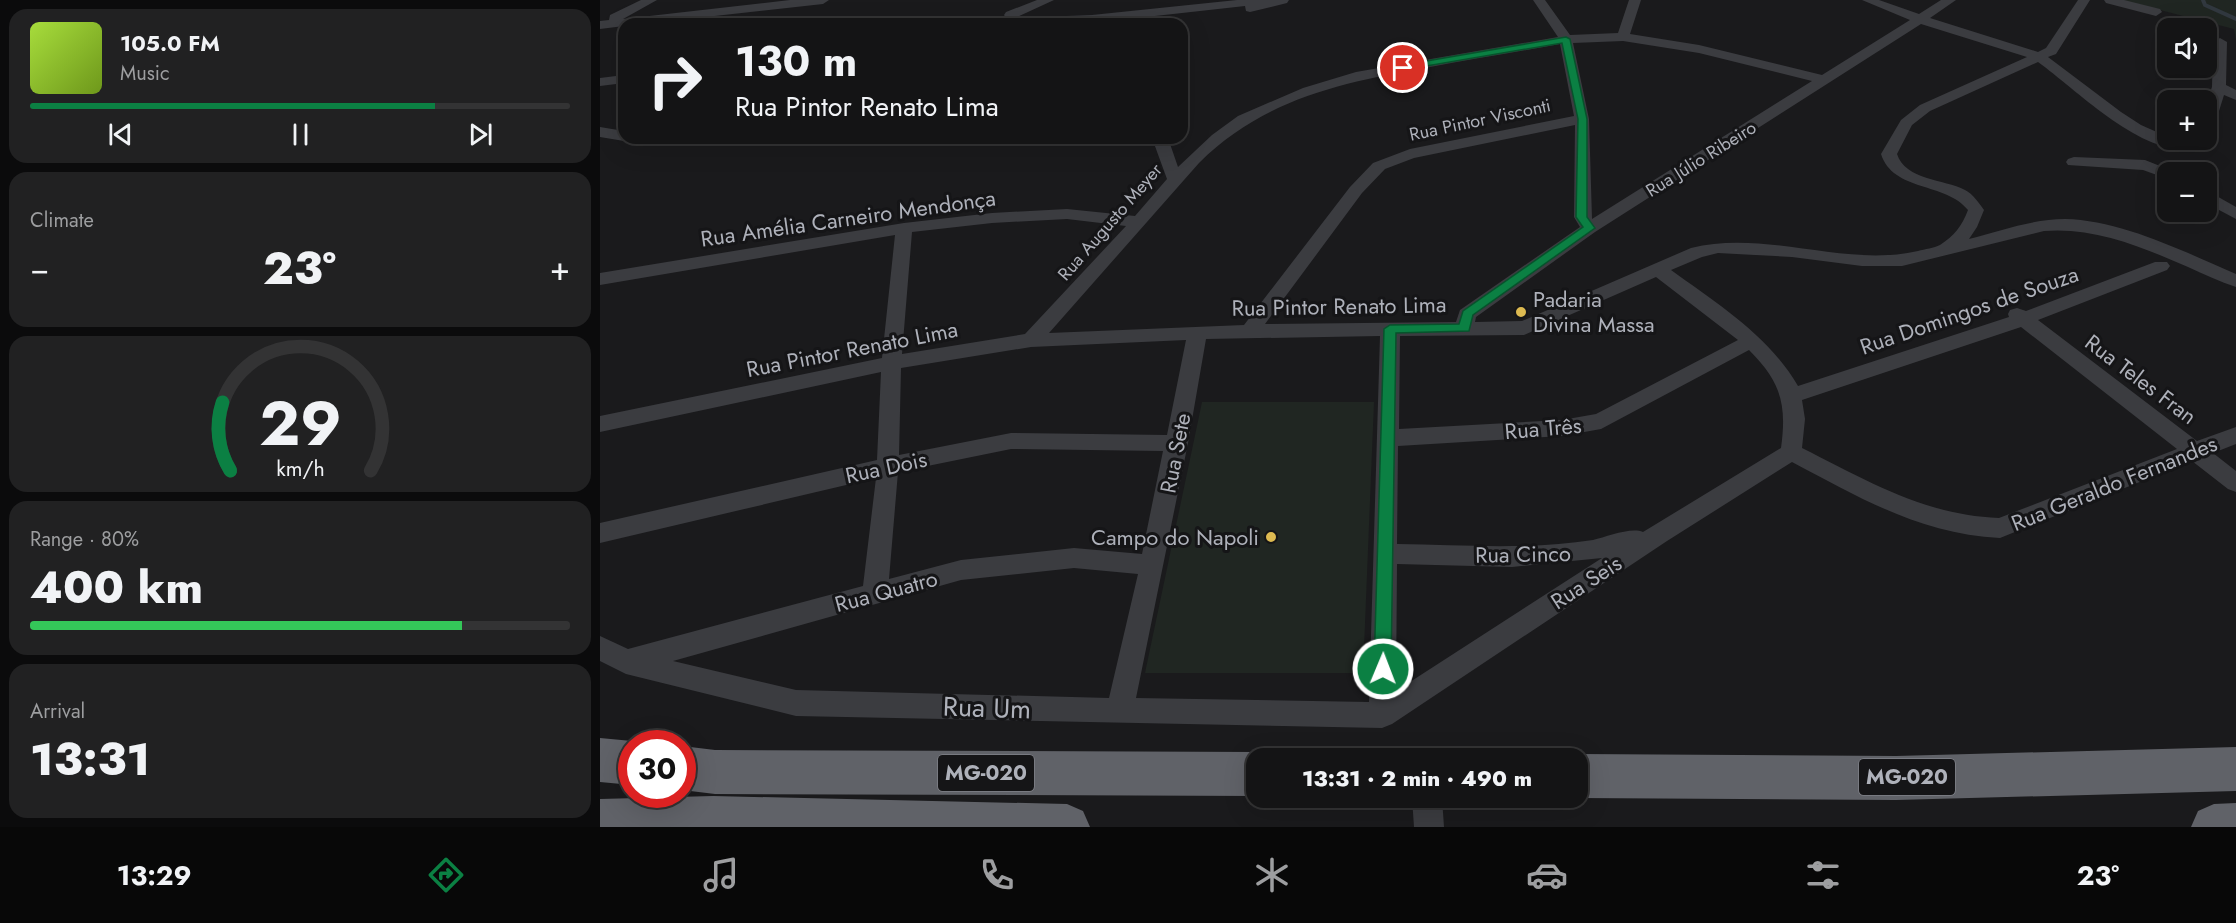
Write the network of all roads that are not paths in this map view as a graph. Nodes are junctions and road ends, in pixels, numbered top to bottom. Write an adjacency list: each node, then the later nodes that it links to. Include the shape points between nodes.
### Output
1 (651, 0): 19 (street)
2 (823, 0): 13 (street)
3 (1048, 0): 14 (street)
4 (1263, 0): 15 (street)
5 (1283, 0): 16 (street, via 1236,11)
6 (1539, 0): 21 (street)
7 (1635, 0): 20 (street)
8 (1868, 0): 17 (street)
9 (1950, 0): 17 (street, Rua Júlio Ribeiro)
10 (2084, 0): 23 (street, via 2050,51)
11 (2110, 0): 12 (street)
12 (2156, 12)
13 (656, 18)
14 (1003, 18)
15 (1102, 18)
16 (1156, 18)
17 (1918, 20): 23 (street); 25 (street, Rua Júlio Ribeiro)
18 (618, 22): 19 (street)
19 (600, 24)
20 (1623, 37): 21 (street, Rua Augusto Meyer); 25 (street, Rua Augusto Meyer, via 1700,49)
21 (1566, 39): 30 (street); 39 (street, Rua Augusto Meyer, via 1356,76 1325,85 1231,127)
22 (2220, 42): 27 (street)
23 (2039, 58): 33 (street); 45 (street, via 1925,108 1906,123 1889,154 1894,166 1960,194 1976,210 1972,224 1958,242)
24 (618, 80): 26 (street)
25 (1826, 80): 44 (street, Rua Júlio Ribeiro)
26 (600, 82)
27 (2219, 87): 28 (street); 29 (street)
28 (2217, 93)
29 (2236, 96)
30 (1582, 119): 44 (street, via 1582,217); 53 (street, Rua Pintor Visconti, via 1410,154 1379,166 1356,190)
31 (600, 132): 32 (street)
32 (618, 135)
33 (2154, 137): 34 (street); 37 (street, via 2143,143 2140,151)
34 (2157, 138)
35 (1162, 144): 39 (street)
36 (2074, 162): 37 (street)
37 (2145, 165): 38 (street)
38 (2157, 170)
39 (1174, 177): 42 (street, Rua Augusto Meyer)
40 (2217, 202): 41 (street)
41 (2236, 213)
42 (1139, 222): 43 (street, Rua Amélia Carneiro Mendonça, via 1067,214); 55 (street, Rua Augusto Meyer)
43 (904, 228): 48 (street, Rua Amélia Carneiro Mendonça); 57 (street)
44 (1589, 228): 51 (street, Rua Júlio Ribeiro, via 1467,314)
45 (1940, 251): 46 (street, Rua Pintor Renato Lima, via 2051,224 2066,224 2113,234); 47 (street, Rua Pintor Renato Lima, via 1902,260 1862,260 1718,248 1697,252)
46 (2171, 262): 49 (street, Rua Pintor Renato Lima); 50 (street, Rua Domingos de Souza)
47 (1658, 270): 51 (street, Rua Pintor Renato Lima, via 1524,328); 56 (street)
48 (600, 279)
49 (2236, 280)
50 (2020, 317): 58 (street, Rua Domingos de Souza); 63 (street, Rua Teles Fran)
51 (1465, 328): 52 (street, Rua Pintor Renato Lima)
52 (1390, 329): 53 (street, Rua Pintor Renato Lima); 61 (street)
53 (1250, 331): 54 (street, Rua Pintor Renato Lima)
54 (1197, 334): 55 (street, Rua Pintor Renato Lima); 62 (street, Rua Sete)
55 (1031, 340): 57 (street, Rua Pintor Renato Lima)
56 (1751, 341): 58 (street, via 1781,375); 61 (street, Rua Três, via 1601,421 1562,429)
57 (891, 363): 59 (street, Rua Pintor Renato Lima); 65 (street)
58 (1791, 396): 64 (street, via 1795,421)
59 (600, 424)
60 (2236, 435): 63 (street, Rua Geraldo Fernandes)
61 (1387, 438): 69 (street)
62 (1177, 443): 65 (street, Rua Dois, via 1011,441); 70 (street, Rua Sete)
63 (2196, 451): 64 (street, Rua Geraldo Fernandes, via 2000,528 1980,529 1889,502); 66 (street, Rua Teles Fran)
64 (1791, 452): 68 (street, Rua Seis)
65 (888, 466): 67 (street, Rua Dois); 71 (street)
66 (2236, 483)
67 (600, 532)
68 (1659, 534): 69 (street, Rua Cinco, via 1615,547 1552,556); 75 (street, Rua Seis)
69 (1385, 554): 75 (street)
70 (1152, 565): 71 (street, Rua Quatro, via 1074,558 961,570); 74 (street, Rua Sete)
71 (875, 593): 73 (street, Rua Quatro)
72 (600, 648): 73 (street, Rua Um)
73 (626, 662): 74 (street, Rua Um, via 796,702)
74 (1120, 711): 75 (street, Rua Um)
75 (1382, 715)
76 (600, 760): 77 (highway)
77 (618, 762)
78 (2236, 769): 81 (highway, MG-020, via 1896,778)
79 (696, 770): 80 (highway, MG-020)
80 (1246, 774)
81 (1588, 776)
82 (1428, 808): 86 (street)
83 (600, 822): 85 (highway, MG-020, via 713,819)
84 (2236, 826): 87 (highway)
85 (1067, 827)
86 (1429, 827)
87 (2214, 827)

